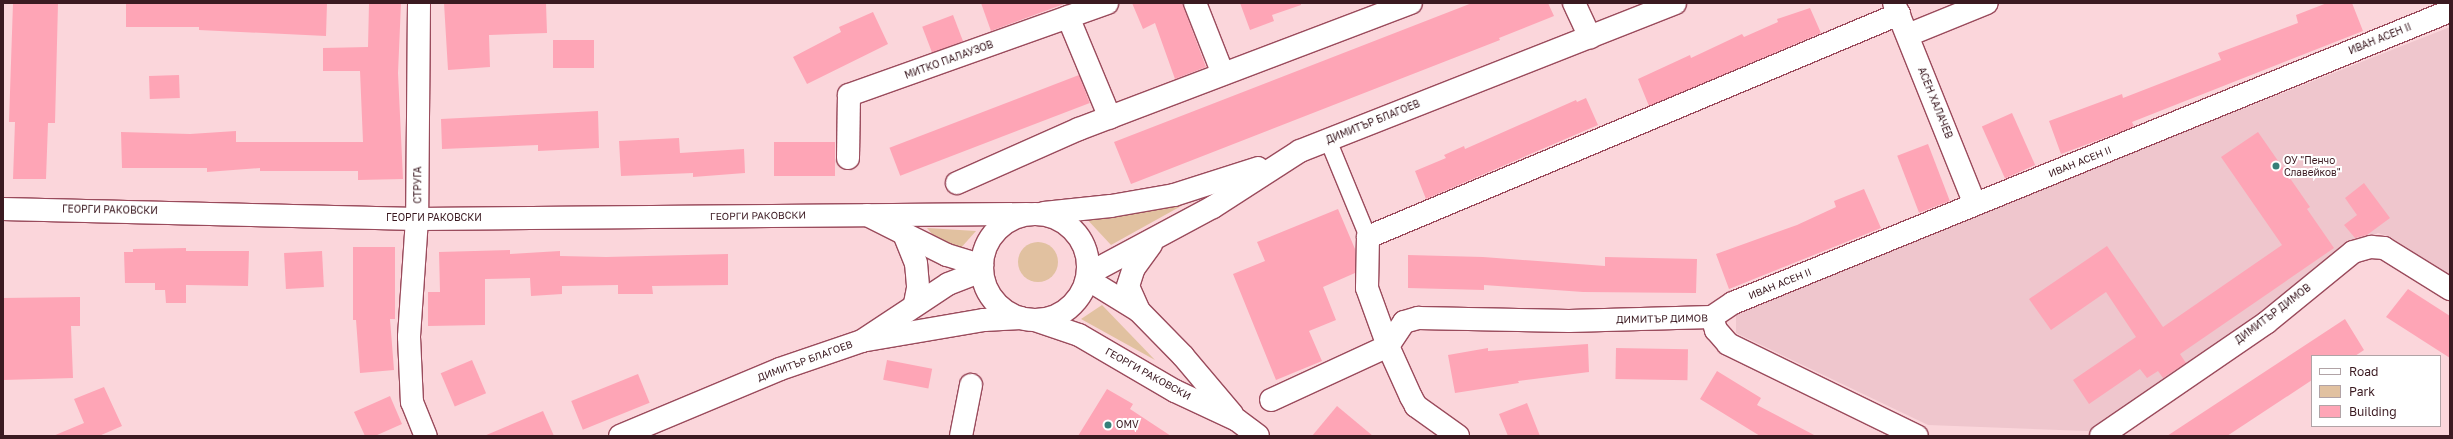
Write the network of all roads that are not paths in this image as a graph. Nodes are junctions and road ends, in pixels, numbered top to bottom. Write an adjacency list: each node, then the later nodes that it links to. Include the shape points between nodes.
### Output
1 (419, 3): 23 (street, СТРУГА)
2 (1107, 3): 10 (street, МИТКО ПАЛАУЗОВ)
3 (1195, 3): 13 (street)
4 (1411, 3): 13 (street)
5 (1574, 3): 12 (street)
6 (1675, 3): 12 (street, ДИМИТЪР БЛАГОЕВ)
7 (1987, 3): 11 (street)
8 (1896, 9): 11 (street, АСЕН ХАЛАЧЕВ); 25 (street)
9 (2450, 10): 19 (street, ИВАН АСЕН II)
10 (1068, 17): 14 (street); 17 (street, МИТКО ПАЛАУЗОВ, via 849,95)
11 (1908, 35): 19 (street, АСЕН ХАЛАЧЕВ)
12 (1590, 37): 15 (street, ДИМИТЪР БЛАГОЕВ)
13 (1223, 74): 14 (street)
14 (1110, 118): 18 (street)
15 (1328, 140): 16 (street, ДИМИТЪР БЛАГОЕВ); 25 (street)
16 (1300, 151): 22 (street, via 1220,182 1174,195 1111,206); 26 (street, ДИМИТЪР БЛАГОЕВ, via 1213,207)
17 (848, 158)
18 (957, 183)
19 (1975, 204): 32 (street, ИВАН АСЕН II, via 1734,303)
20 (3, 209): 23 (street, ГЕОРГИ РАКОВСКИ)
21 (864, 213): 22 (street, ГЕОРГИ РАКОВСКИ); 23 (street, ГЕОРГИ РАКОВСКИ, via 655,218); 24 (street, ГЕОРГИ РАКОВСКИ)
22 (1033, 214): 27 (street, via 1000,226 990,237 984,251); 28 (street, via 1056,218 1071,227 1082,241 1088,257)
23 (417, 219): 39 (street, СТРУГА, via 409,337 412,402)
24 (904, 234): 27 (street, ГЕОРГИ РАКОВСКИ, via 947,255); 30 (street, via 916,264 918,288)
25 (1368, 237): 35 (street, via 1367,288)
26 (1156, 239): 28 (street, ДИМИТЪР БЛАГОЕВ); 31 (street, via 1134,268 1128,286)
27 (982, 268): 30 (street, ДИМИТЪР БЛАГОЕВ); 33 (street, via 986,287 994,301 1006,311)
28 (1087, 277): 31 (street); 33 (street, via 1076,300 1068,308 1046,319)
29 (2450, 289): 45 (street, ДИМИТЪР ДИМОВ, via 2384,248 2371,247 2353,252 2266,323)
30 (915, 304): 34 (street, ДИМИТЪР БЛАГОЕВ)
31 (1140, 311): 38 (street, via 1183,356)
32 (1712, 316): 35 (street, ДИМИТЪР ДИМОВ, via 1569,321 1418,318 1404,322); 44 (street, ДИМИТЪР ДИМОВ, via 1716,330 1728,344)
33 (1028, 319): 34 (street, via 984,320); 38 (street, ГЕОРГИ РАКОВСКИ, via 1079,336 1175,391)
34 (862, 341): 40 (street, ДИМИТЪР БЛАГОЕВ, via 780,369)
35 (1388, 346): 37 (street); 43 (street, via 1416,406)
36 (971, 385): 41 (street)
37 (1271, 400)
38 (1237, 420): 42 (street, ГЕОРГИ РАКОВСКИ)
39 (426, 436)
40 (620, 436)
41 (961, 436)
42 (1258, 436)
43 (1458, 436)
44 (1917, 436)
45 (2101, 436)

